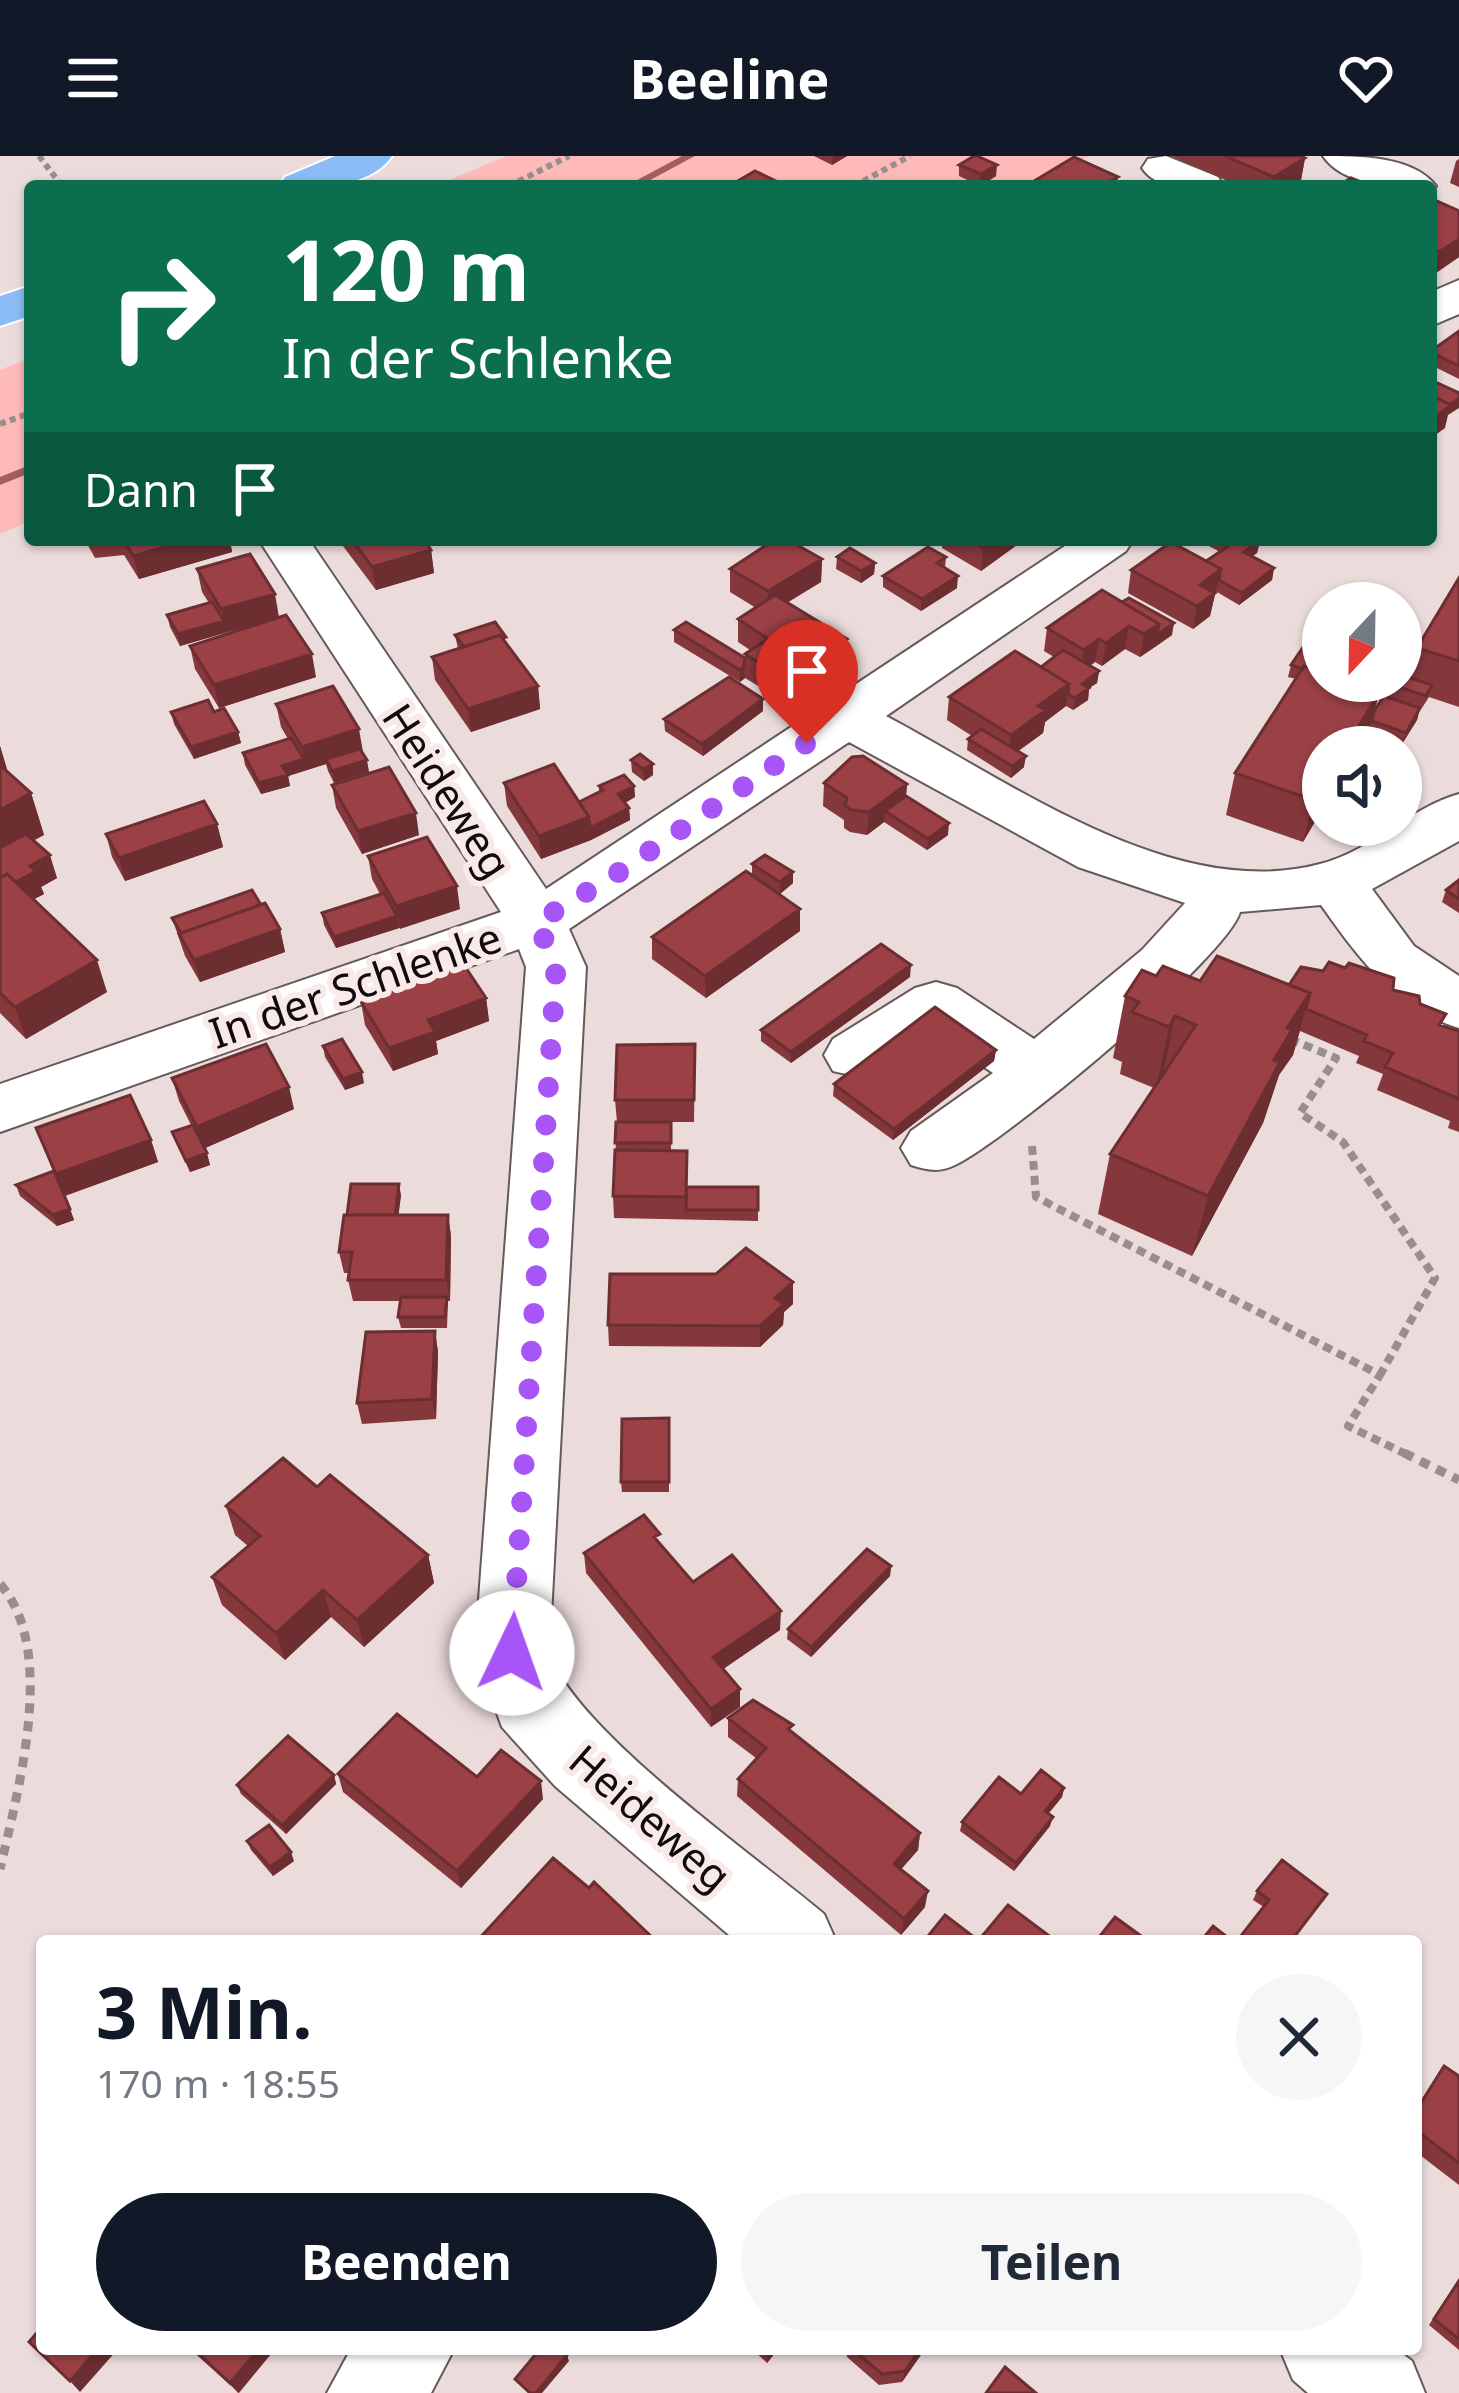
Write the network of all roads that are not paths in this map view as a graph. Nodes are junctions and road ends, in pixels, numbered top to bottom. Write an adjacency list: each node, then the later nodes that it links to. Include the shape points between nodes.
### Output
1 (370, 156): 4 (main road)
2 (1345, 156): 6 (street)
3 (1162, 168): 5 (street)
4 (314, 180)
5 (1189, 180)
6 (1401, 180)
7 (288, 546): 13 (street, Heideweg)
8 (1099, 546): 9 (street, In der Schlenke)
9 (845, 716): 12 (street, via 1134,870); 13 (street, In der Schlenke)
10 (1459, 813): 11 (street, via 1413,850)
11 (1337, 884): 12 (street); 14 (street, via 1393,961)
12 (1219, 890): 16 (street, via 1208,921)
13 (537, 922): 17 (street, In der Schlenke); 19 (street, Heideweg, via 556,968 512,1653 529,1703 582,1761)
14 (1459, 1006)
15 (855, 1055): 16 (street, via 936,1004)
16 (1013, 1090): 18 (street)
17 (0, 1108)
18 (933, 1148)
19 (776, 1935)
20 (405, 2355): 22 (street)
21 (1332, 2355): 23 (street)
22 (372, 2393)
23 (1380, 2393)

